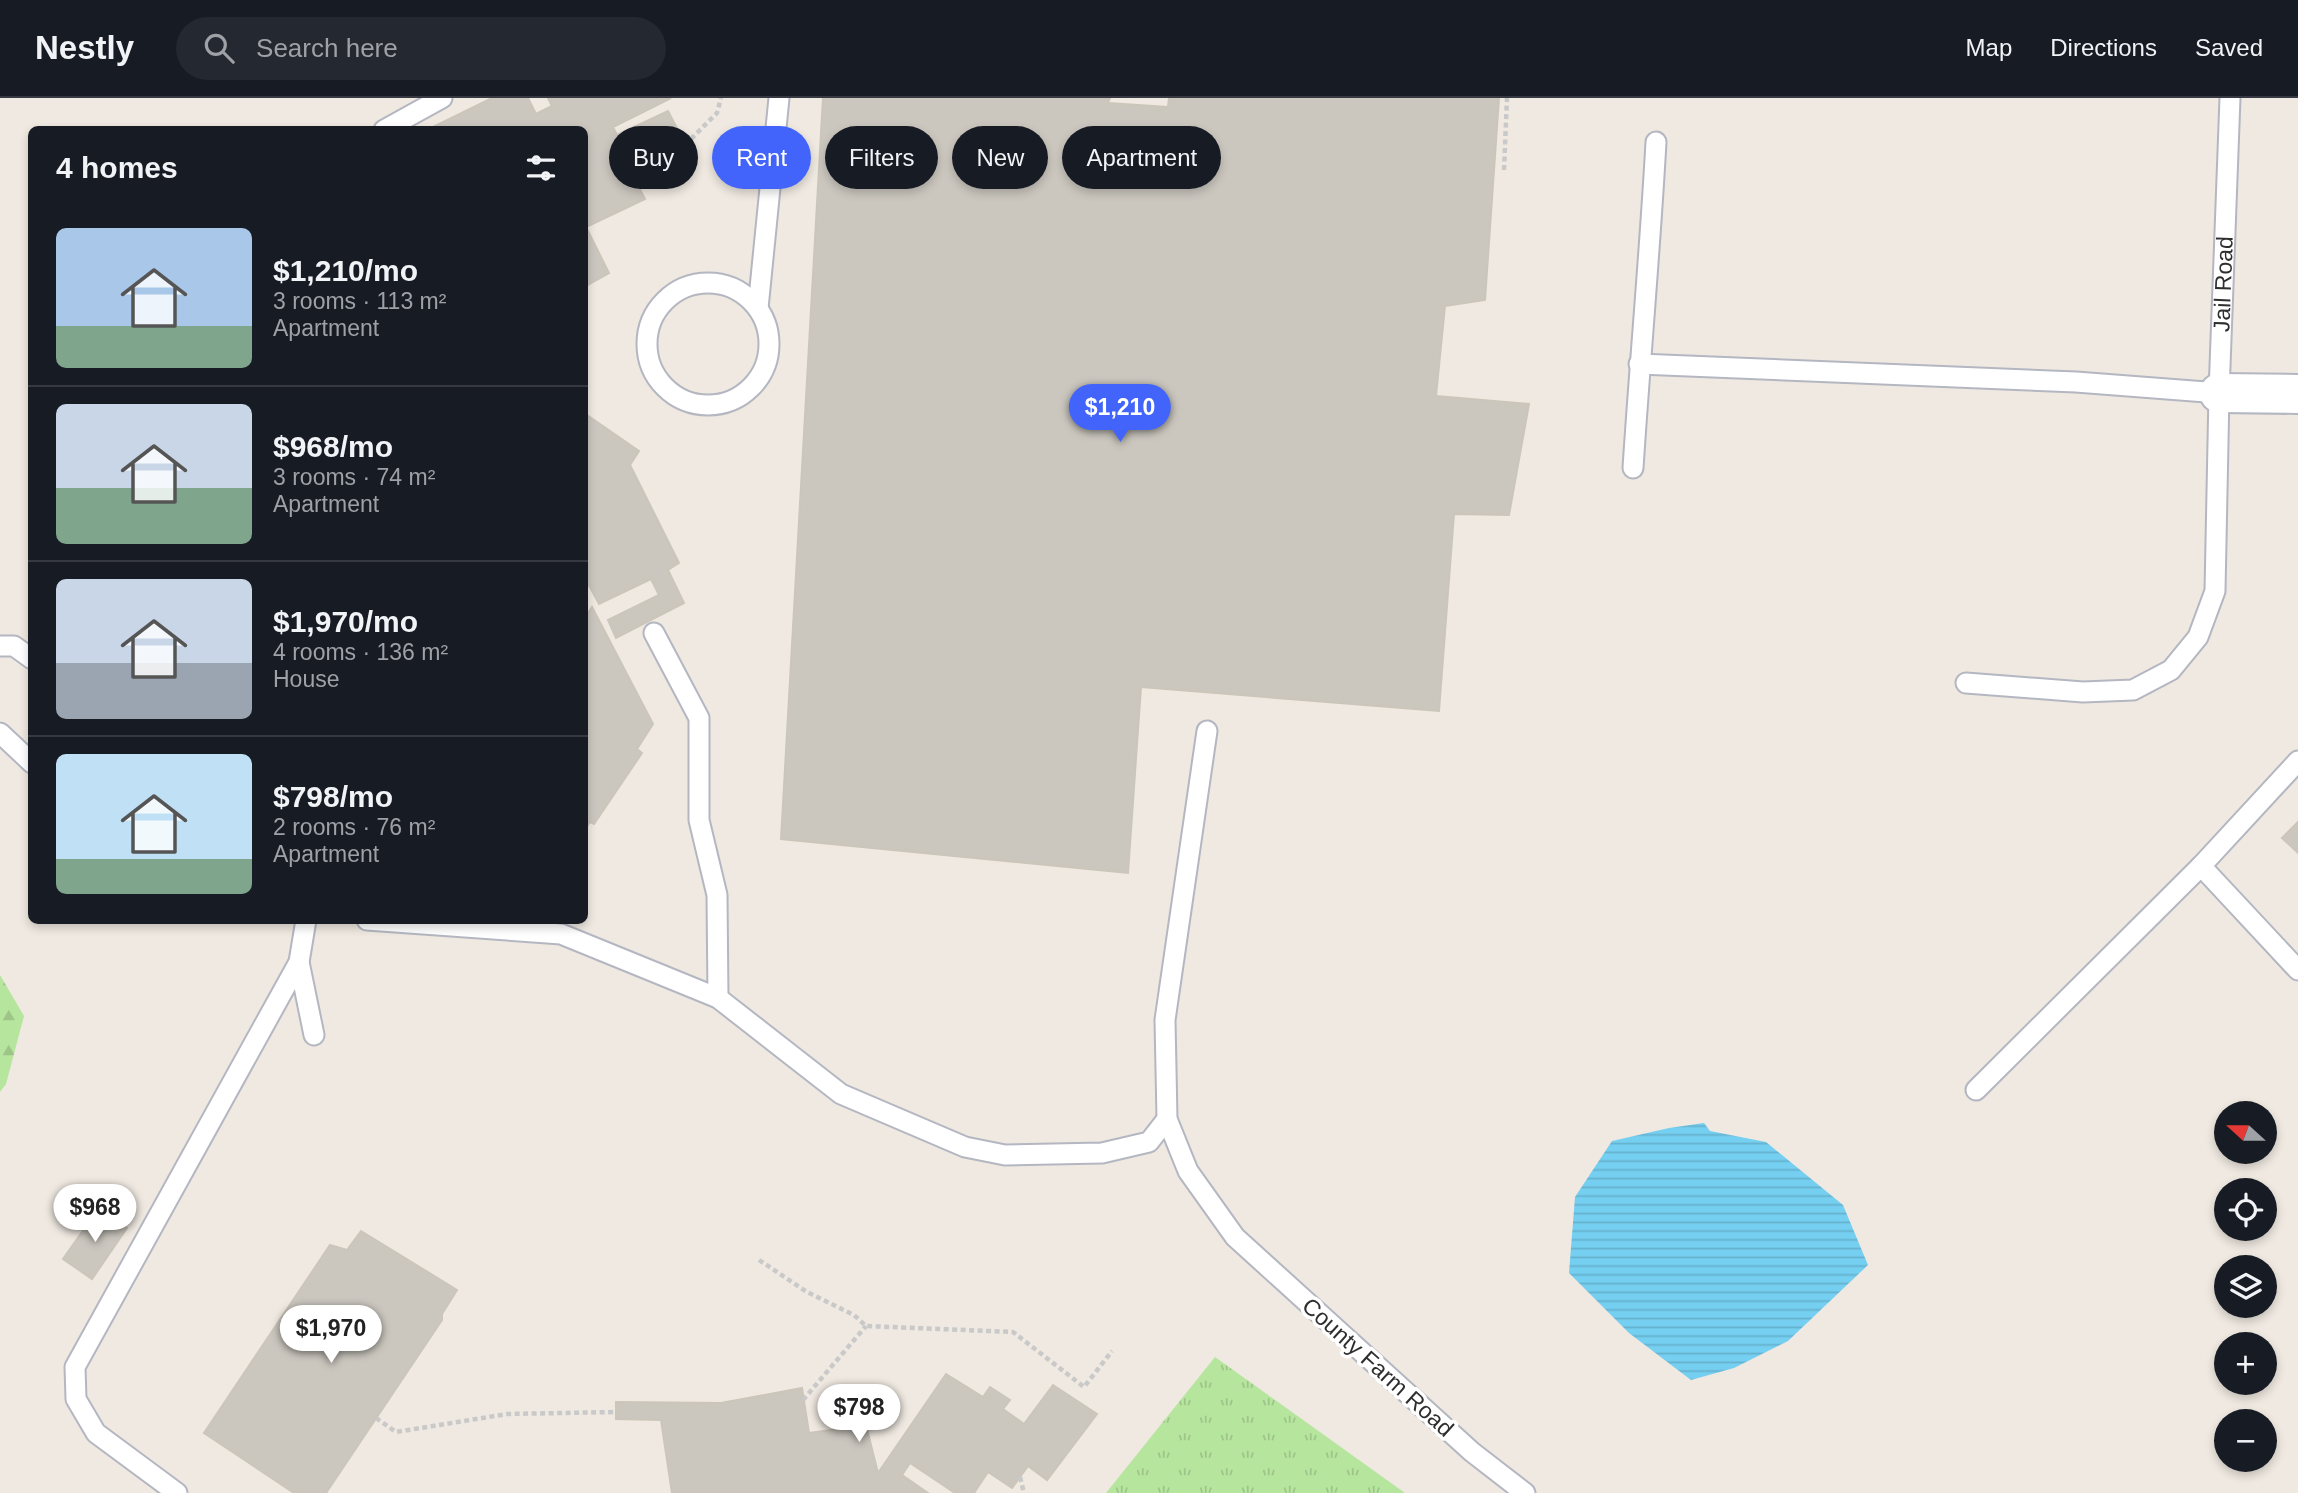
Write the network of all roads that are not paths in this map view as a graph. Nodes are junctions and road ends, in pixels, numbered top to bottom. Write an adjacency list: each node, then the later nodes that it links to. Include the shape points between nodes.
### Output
1 (442, 98): 4 (lane)
2 (779, 98): 6 (lane)
3 (2230, 98): 8 (lane, Jail Road)
4 (391, 126)
5 (1656, 142): 7 (lane)
6 (758, 308): 6 (lane, via 769,344 766,363 743,394 707,406 668,391 655,375 647,335 653,315 683,287 703,282 724,285 743,293)
7 (1639, 364): 8 (lane, via 2062,381); 10 (lane)
8 (2219, 393): 9 (street); 14 (lane, Jail Road, via 2215,591 2198,637 2171,670 2133,690 2083,692)
9 (2298, 394)
10 (1633, 468)
11 (654, 633): 24 (lane, via 699,718 699,820 717,895)
12 (0, 646): 13 (lane, via 14,646)
13 (28, 656)
14 (1966, 683)
15 (1207, 731): 27 (lane, via 1166,1020)
16 (0, 733): 17 (lane)
17 (28, 759)
18 (2298, 761): 19 (lane)
19 (2201, 866): 23 (lane); 26 (lane)
20 (305, 924): 22 (lane)
21 (422, 924): 24 (lane, via 561,934)
22 (299, 962): 25 (lane); 28 (lane, via 75,1367 76,1399 96,1433)
23 (2298, 970)
24 (718, 998): 27 (lane, via 841,1094 965,1147 1005,1156 1102,1153 1149,1142)
25 (314, 1035)
26 (1976, 1090)
27 (1167, 1119): 29 (lane, County Farm Road, via 1188,1171 1235,1237 1472,1452)
28 (177, 1493)
29 (1525, 1493)

